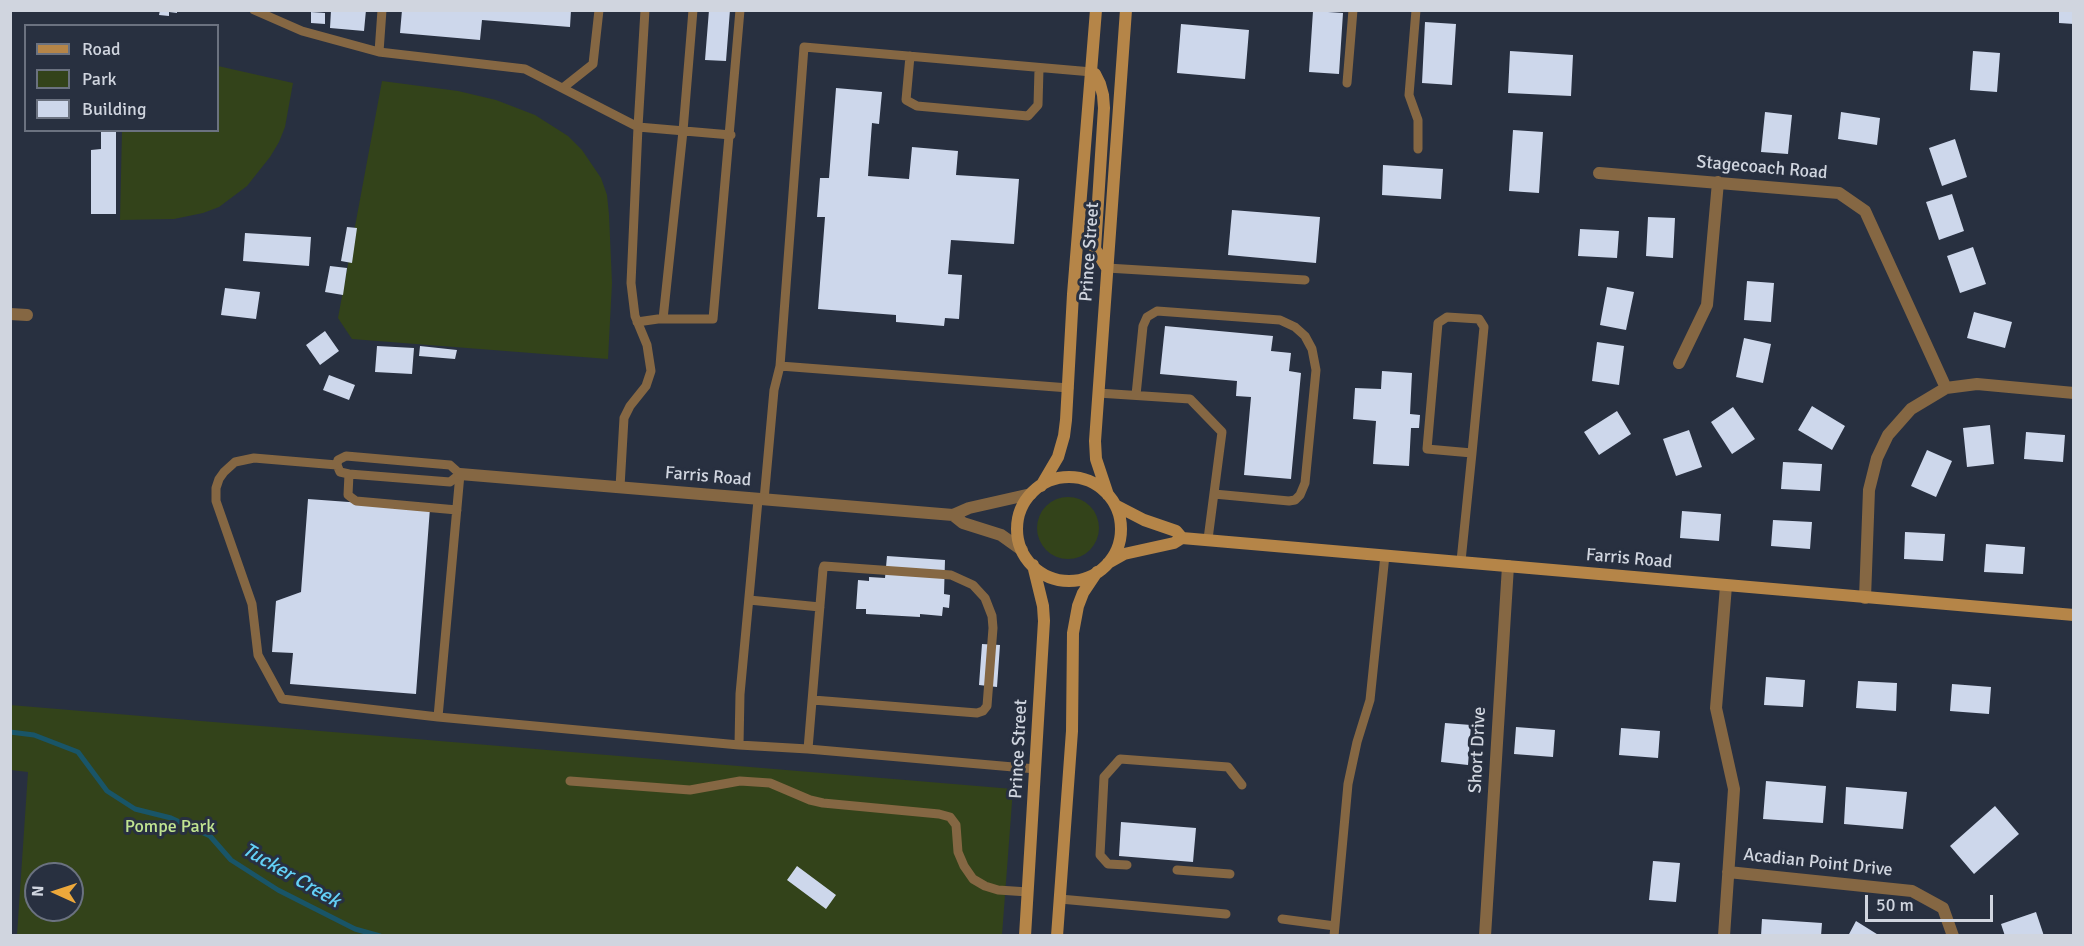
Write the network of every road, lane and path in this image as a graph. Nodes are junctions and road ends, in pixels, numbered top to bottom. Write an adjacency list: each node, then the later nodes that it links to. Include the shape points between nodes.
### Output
1 (254, 10): 11 (lane, via 311,34)
2 (382, 10): 11 (lane)
3 (599, 10): 16 (lane, via 593,64)
4 (645, 10): 17 (lane)
5 (693, 10): 18 (lane)
6 (740, 10): 19 (lane)
7 (1096, 10): 14 (main road, Prince Street)
8 (1126, 10): 23 (main road, Prince Street)
9 (1353, 10): 15 (lane)
10 (1416, 10): 20 (lane, via 1409,95 1418,120)
11 (379, 52): 16 (lane, via 525,69)
12 (910, 56): 13 (lane); 13 (lane, via 906,100 917,106 1028,116 1038,105); 30 (lane, via 803,48)
13 (1040, 69): 14 (lane)
14 (1092, 72): 23 (main road, via 1100,84 1104,108 1095,249); 31 (main road, Prince Street)
15 (1347, 83)
16 (564, 87): 17 (lane)
17 (638, 127): 18 (lane); 28 (lane, via 631,283)
18 (683, 131): 19 (lane); 27 (lane)
19 (730, 135): 27 (lane, via 713,319)
20 (1418, 150)
21 (1599, 173): 22 (street, Stagecoach Road)
22 (1718, 183): 29 (street, via 1707,304); 32 (street, Stagecoach Road, via 1839,193 1865,211)
23 (1107, 268): 24 (lane); 33 (main road, Prince Street)
24 (1305, 280)
25 (10, 314): 26 (street)
26 (27, 315)
27 (663, 319): 28 (lane)
28 (637, 322): 41 (lane, via 647,345 651,371 646,386 624,418)
29 (1679, 363)
30 (780, 366): 31 (lane); 44 (lane)
31 (1069, 388): 40 (main road, Prince Street, via 1064,436 1058,457)
32 (1946, 388): 34 (street, via 1977,384); 58 (street, via 1911,409 1888,435 1877,459 1869,490)
33 (1098, 393): 35 (lane); 45 (main road, Prince Street, via 1096,459)
34 (2073, 393)
35 (1136, 395): 43 (lane, via 1190,399 1222,432); 43 (lane, via 1143,326 1147,317 1157,311 1281,320 1305,336 1316,370 1305,483 1300,495 1289,501)
36 (1472, 453): 36 (lane, via 1484,327 1479,319 1447,316 1438,323 1427,449); 52 (lane)
37 (337, 465): 38 (lane, via 340,472); 39 (lane, via 346,456 450,465); 63 (lane, via 254,458 235,462 219,479 216,501 252,604 258,655 282,699)
38 (349, 474): 39 (lane, via 450,482); 46 (lane, via 348,495 356,501)
39 (460, 474): 41 (street, Farris Road); 46 (lane)
40 (1041, 486): 42 (main road); 45 (main road, via 1073,477 1093,483)
41 (620, 488): 44 (street, Farris Road)
42 (1031, 494): 47 (street, Farris Road); 50 (main road, via 1019,517)
43 (1214, 494): 49 (lane)
44 (761, 500): 47 (street, Farris Road); 59 (lane)
45 (1111, 500): 48 (main road, Farris Road, via 1144,520 1176,531); 53 (main road, via 1120,519 1120,537)
46 (457, 510): 63 (lane)
47 (953, 515): 50 (street, Farris Road, via 963,523 1000,535)
48 (1182, 538): 49 (main road, Farris Road); 53 (main road, Farris Road, via 1124,554)
49 (1208, 539): 51 (main road, Farris Road)
50 (1022, 550): 54 (main road)
51 (1385, 555): 52 (main road, Farris Road); 77 (lane, via 1370,700 1348,784)
52 (1461, 561): 55 (main road, Farris Road)
53 (1108, 563): 56 (main road)
54 (1033, 565): 56 (main road, via 1045,575 1065,581 1084,579); 66 (main road, Prince Street, via 1044,621)
55 (1508, 566): 57 (main road, Farris Road); 80 (street, Short Drive)
56 (1097, 572): 74 (main road, via 1080,599 1073,633 1072,731)
57 (1726, 586): 58 (main road, Farris Road); 71 (street, via 1716,708 1734,789)
58 (1864, 597): 61 (main road, Farris Road)
59 (749, 600): 60 (lane); 64 (lane)
60 (820, 607): 62 (lane); 62 (lane, via 826,566 951,575 965,580 985,598 992,616 987,706 979,712)
61 (2073, 615)
62 (813, 700): 65 (lane)
63 (438, 717): 64 (lane)
64 (739, 745): 65 (lane)
65 (808, 748): 66 (lane)
66 (1036, 769): 73 (main road, Prince Street)
67 (570, 781): 73 (lane, via 690,790 740,781 770,783 823,803 939,814 950,817 956,825 958,852 973,879 998,890)
68 (1242, 784): 69 (lane, via 1228,767 1120,759 1104,777 1100,855 1108,864)
69 (1126, 866)
70 (1177, 870): 72 (lane)
71 (1728, 872): 81 (street); 82 (street, Acadian Point Drive, via 1912,891 1943,909)
72 (1230, 874)
73 (1028, 892): 78 (main road, Prince Street)
74 (1060, 899): 75 (lane); 79 (main road)
75 (1226, 914)
76 (1282, 919): 77 (lane)
77 (1335, 931)
78 (1025, 936)
79 (1058, 936)
80 (1485, 936)
81 (1724, 936)
82 (1953, 936)

